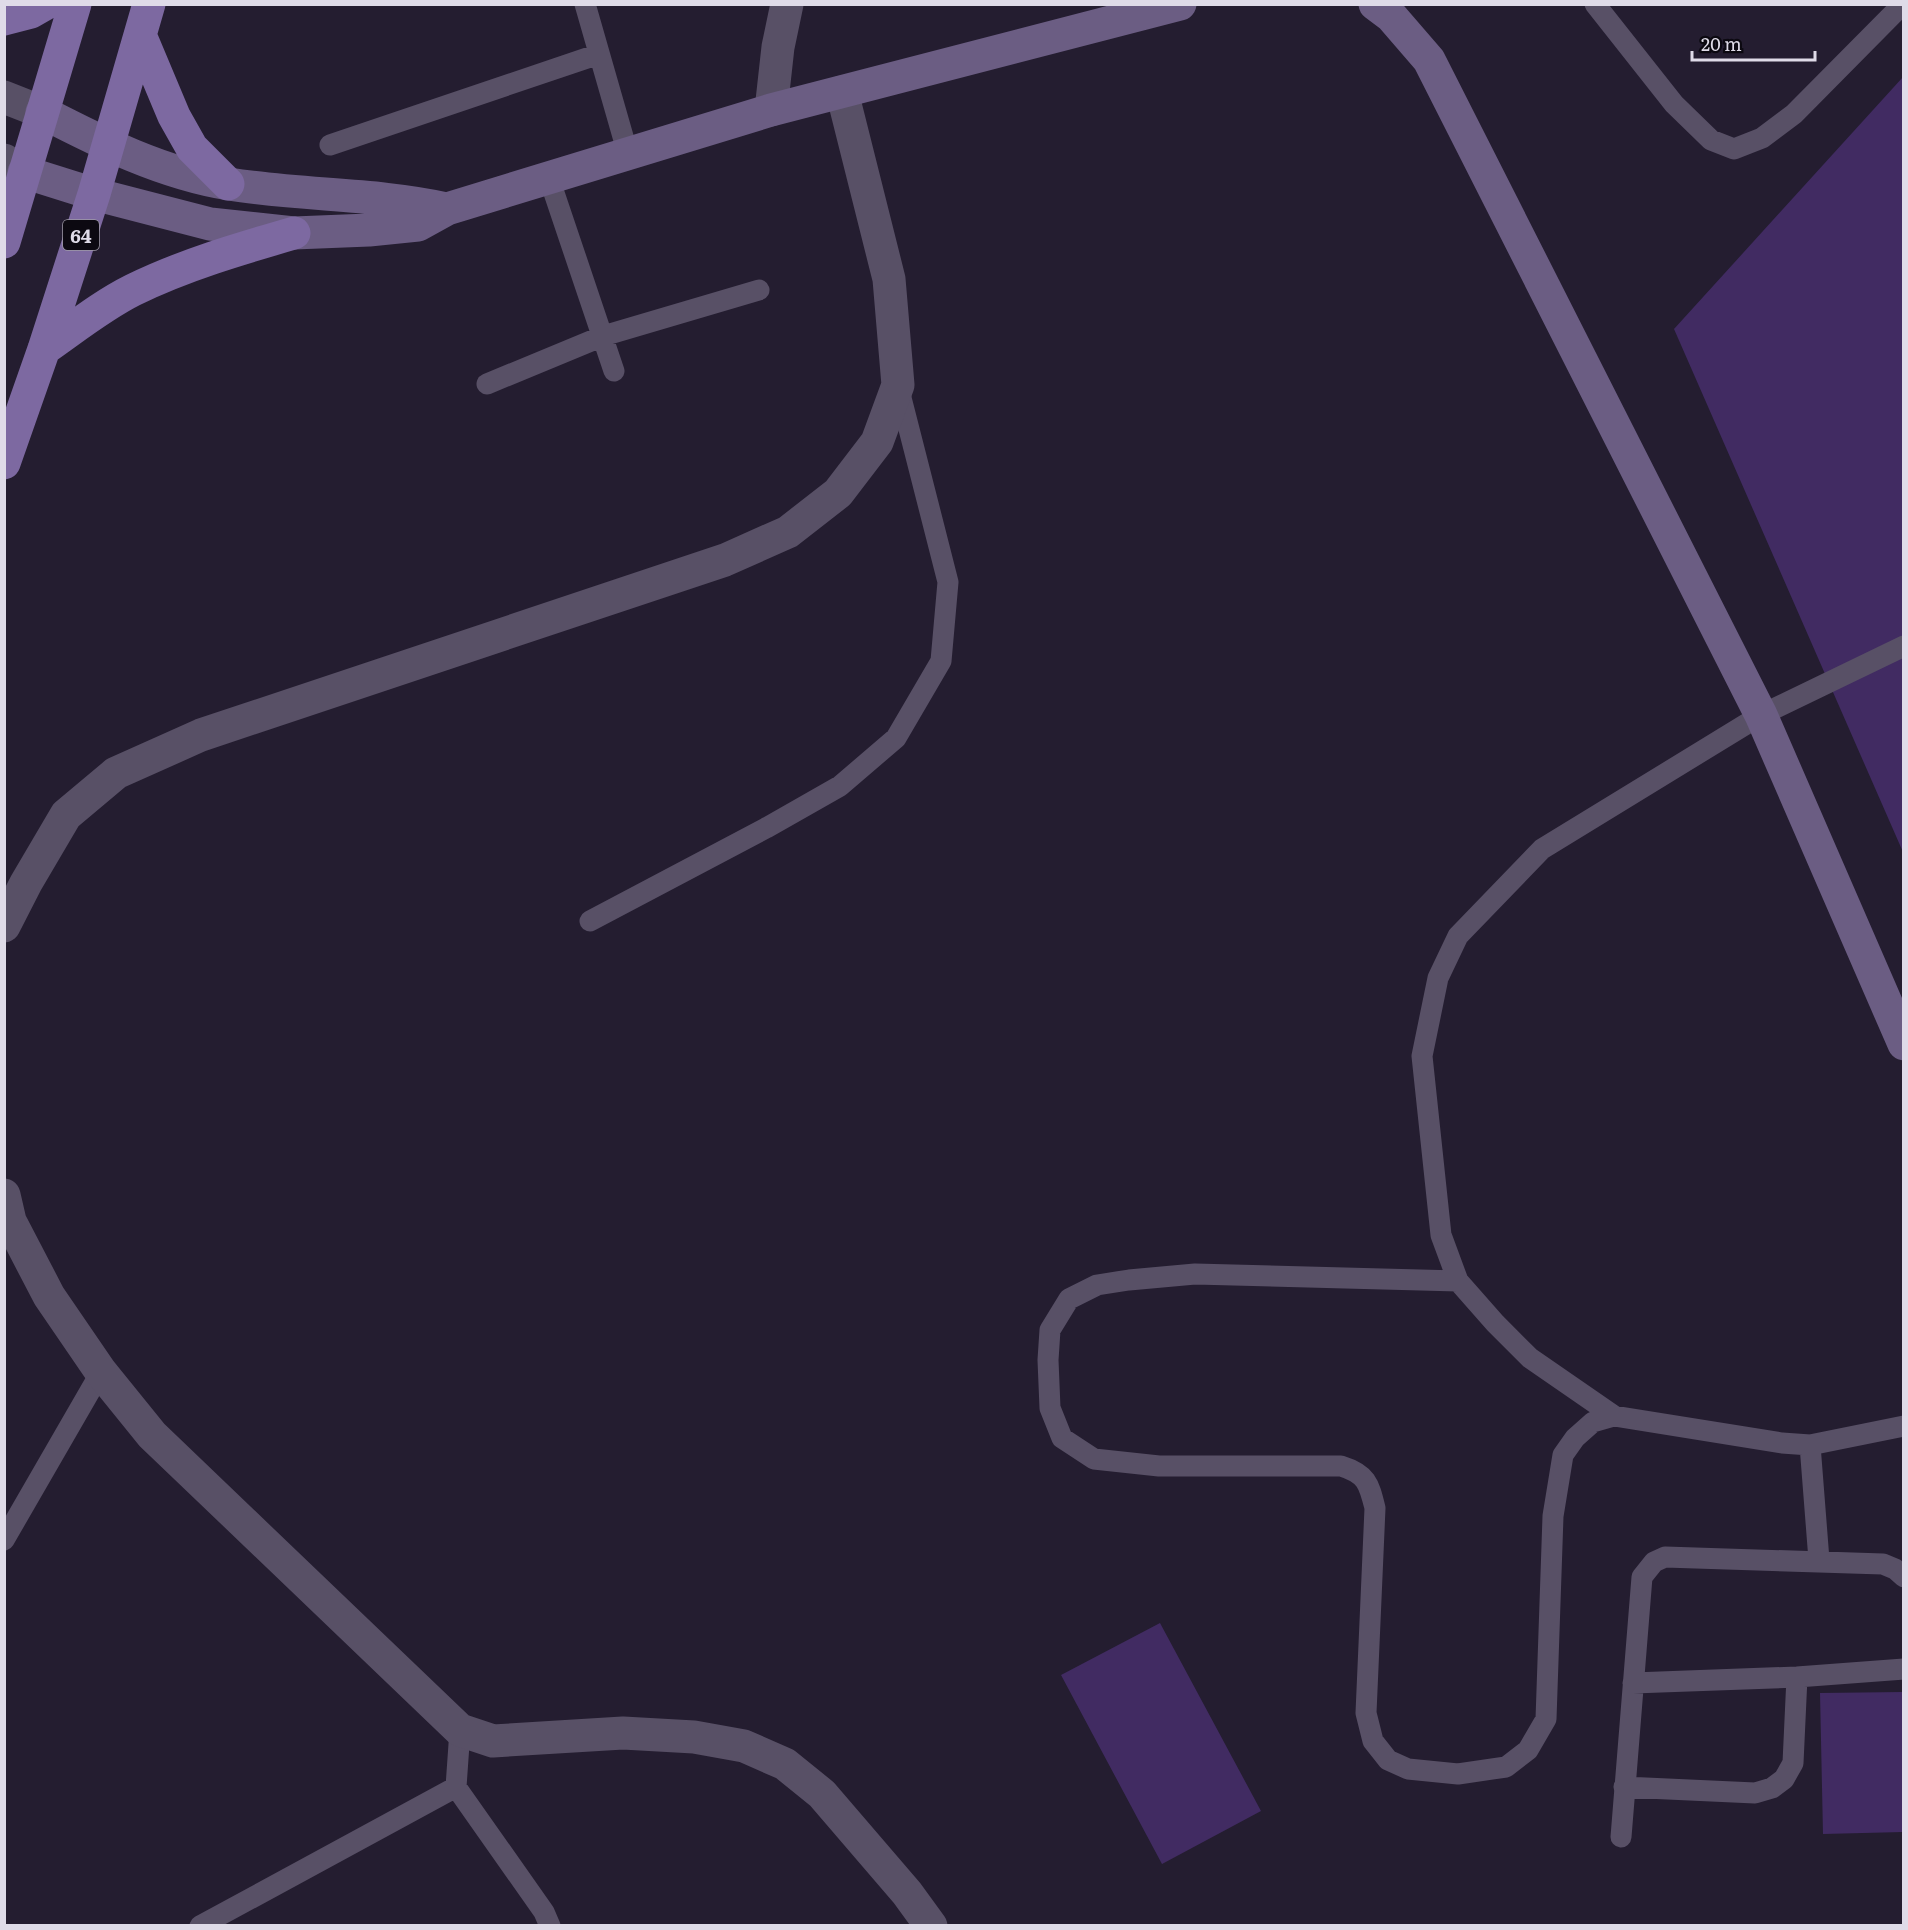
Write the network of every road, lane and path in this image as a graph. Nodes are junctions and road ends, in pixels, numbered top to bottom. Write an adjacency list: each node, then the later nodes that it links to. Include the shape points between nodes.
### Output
1 (45, 4): 9 (main road)
2 (75, 4): 15 (main road)
3 (585, 4): 11 (lane)
4 (787, 4): 14 (street)
5 (1180, 4): 12 (street)
6 (1375, 4): 34 (street, via 1391,16 1430,60)
7 (1595, 4): 8 (lane, via 1674,104 1711,140 1734,149 1762,138 1794,114)
8 (1903, 4)
9 (4, 20)
10 (144, 20): 17 (main road, 64); 21 (main road, via 170,106 192,148)
11 (599, 54): 16 (lane); 18 (lane)
12 (842, 92): 14 (street); 31 (street, via 890,279)
13 (4, 97): 15 (street)
14 (771, 110): 18 (street)
15 (42, 112): 17 (street); 19 (main road)
16 (330, 145)
17 (107, 146): 21 (street, via 172,171); 22 (main road, 64)
18 (628, 154): 20 (street)
19 (14, 166): 22 (street); 25 (main road)
20 (549, 178): 23 (street); 27 (lane)
21 (228, 184): 23 (street, via 410,201)
22 (94, 194): 24 (street, via 210,224); 28 (main road, 64)
23 (447, 209): 24 (street, via 418,225)
24 (294, 233): 28 (main road, via 196,262 131,291)
25 (4, 242)
26 (759, 290): 27 (lane)
27 (603, 336): 29 (lane); 30 (lane)
28 (44, 349): 32 (main road, 64)
29 (615, 371)
30 (487, 384)
31 (898, 385): 35 (lane, via 948,582 941,661 936,670 896,738 840,786); 36 (street, via 877,442 838,493 788,532 725,560 201,735 116,773 66,815)
32 (4, 463)
33 (1904, 646): 34 (lane)
34 (1761, 715): 37 (street); 39 (lane, via 1542,849 1458,936 1438,978 1422,1056 1441,1235)
35 (590, 921)
36 (4, 926)
37 (1904, 1044)
38 (4, 1195): 40 (street, via 10,1221 49,1296)
39 (1458, 1281): 41 (lane, via 1530,1358); 41 (lane, via 1195,1274 1097,1285 1069,1299 1050,1330 1050,1408 1062,1438 1094,1459 1160,1466 1341,1466 1356,1471 1369,1484 1375,1508 1366,1713 1373,1741 1389,1760 1408,1769 1458,1774 1506,1767 1528,1750 1546,1719 1553,1516 1563,1455 1593,1422)
40 (102, 1372): 44 (lane); 50 (street, via 152,1435)
41 (1614, 1416): 43 (lane)
42 (1904, 1426): 43 (lane)
43 (1810, 1445): 45 (lane)
44 (4, 1540)
45 (1819, 1560): 46 (lane, via 1883,1564); 49 (lane, via 1665,1557 1654,1562 1642,1577)
46 (1904, 1577)
47 (1904, 1670): 48 (lane)
48 (1797, 1677): 49 (lane); 52 (lane, via 1793,1763 1784,1779 1772,1788 1755,1793)
49 (1633, 1683): 52 (lane)
50 (460, 1730): 51 (lane); 56 (street, via 493,1741 623,1733 694,1737 744,1746 786,1764 822,1794)
51 (456, 1787): 54 (lane); 55 (lane)
52 (1624, 1787): 53 (lane)
53 (1621, 1837)
54 (200, 1926)
55 (550, 1926)
56 (931, 1926)

